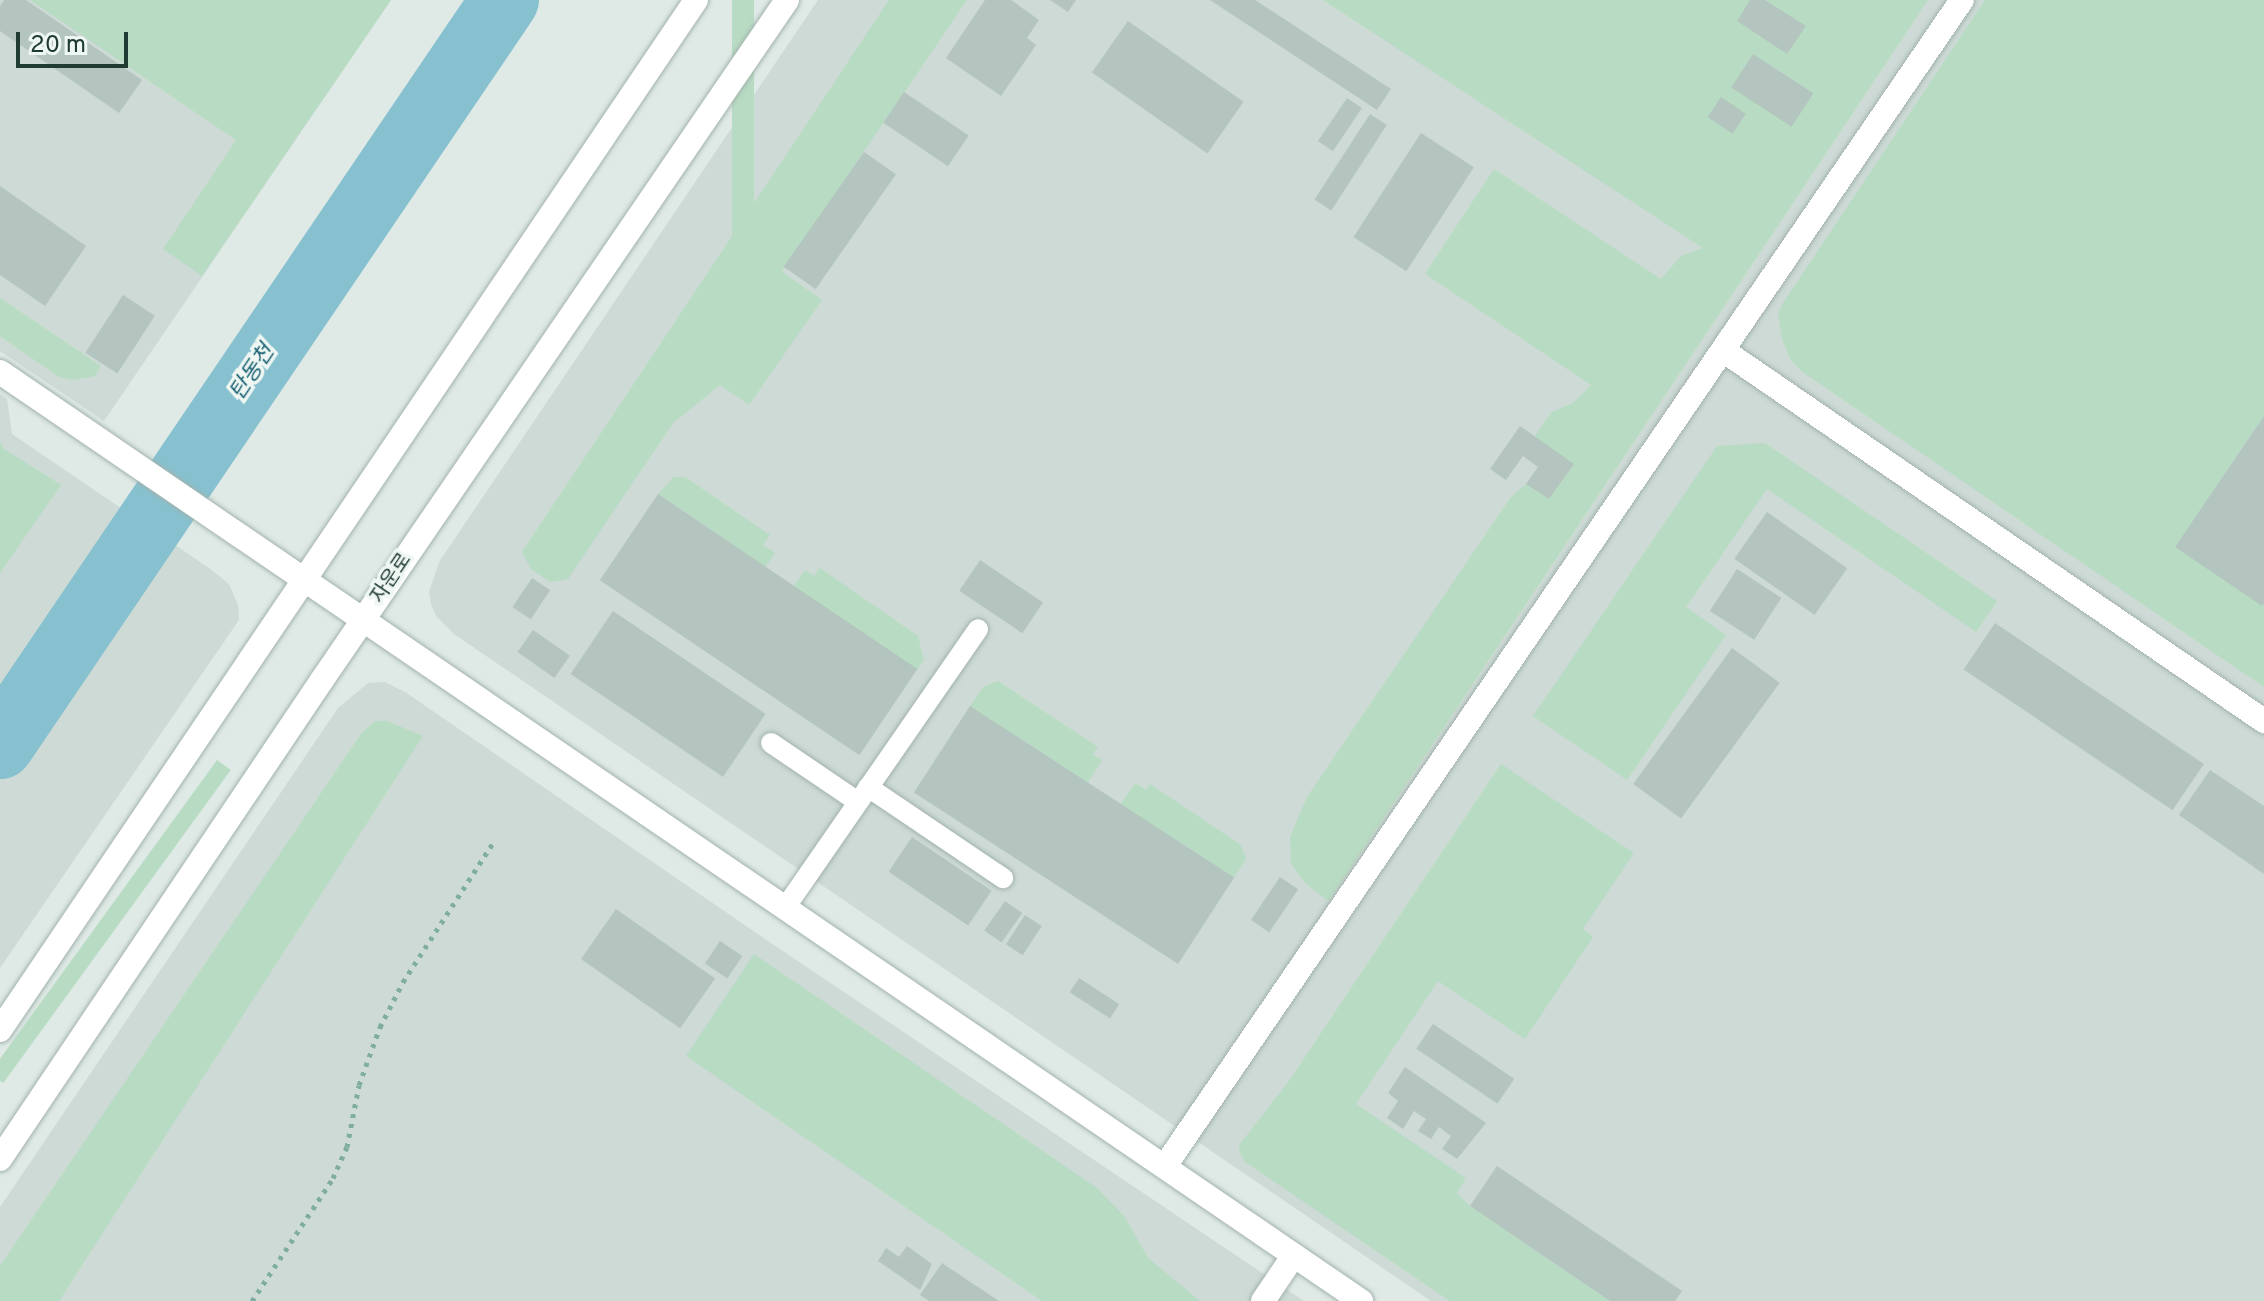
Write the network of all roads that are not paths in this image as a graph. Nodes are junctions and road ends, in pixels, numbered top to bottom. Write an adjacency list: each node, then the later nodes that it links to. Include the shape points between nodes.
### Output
1 (696, 0): 6 (street)
2 (787, 0): 7 (street, 자운로)
3 (1962, 0): 4 (street)
4 (1724, 351): 9 (street); 16 (street)
5 (0, 372): 6 (street)
6 (303, 582): 7 (street); 14 (street)
7 (363, 622): 13 (street); 15 (street, 자운로)
8 (978, 629): 11 (lane)
9 (2264, 721)
10 (771, 743): 11 (lane)
11 (863, 795): 12 (lane); 13 (lane)
12 (1003, 878)
13 (785, 908): 16 (street)
14 (0, 1030)
15 (0, 1159)
16 (1165, 1166): 17 (street)
17 (1294, 1255): 18 (street); 19 (street)
18 (1263, 1301)
19 (1361, 1301)

